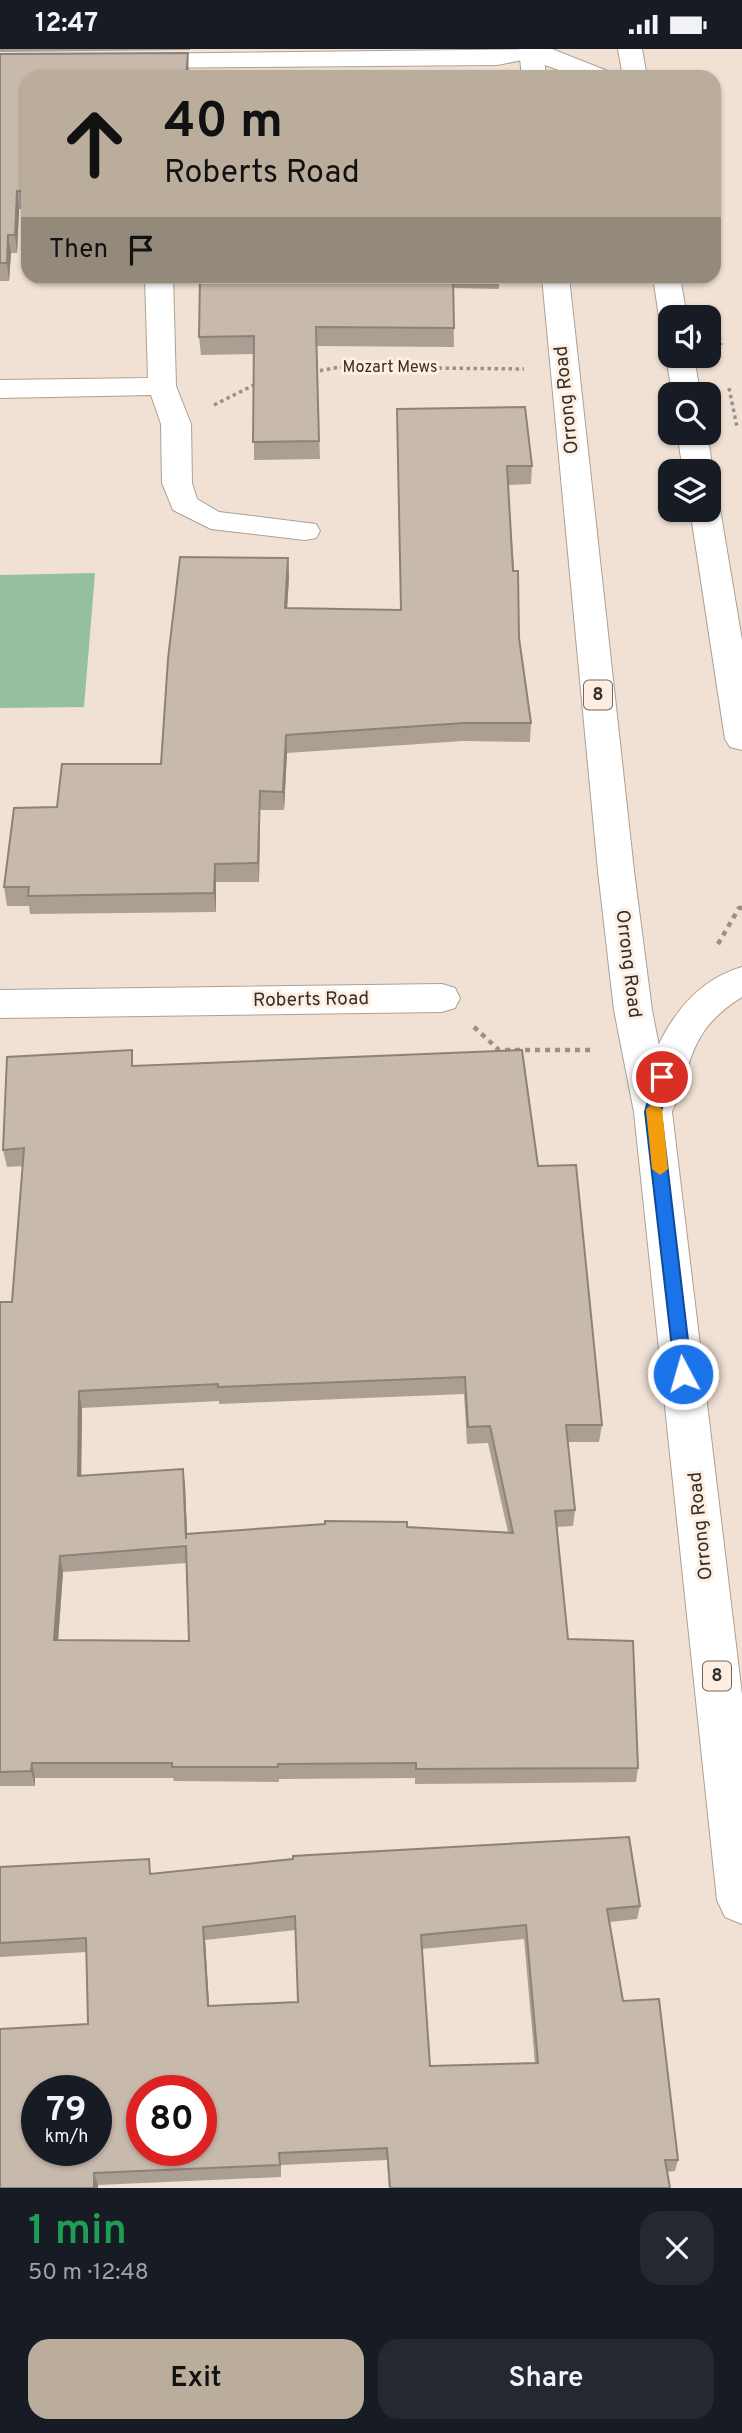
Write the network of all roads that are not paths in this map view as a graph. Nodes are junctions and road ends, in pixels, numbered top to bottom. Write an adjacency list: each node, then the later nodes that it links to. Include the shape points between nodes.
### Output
1 (630, 49): 6 (main road)
2 (532, 50): 3 (main road, via 497,58); 4 (main road); 5 (main road)
3 (119, 61)
4 (533, 70)
5 (583, 70)
6 (634, 70)
7 (159, 284): 11 (main road)
8 (556, 284): 19 (main road, Orrong Road / 8, via 632,1010)
9 (668, 284): 10 (main road)
10 (671, 305)
11 (162, 386): 12 (main road); 14 (main road, via 176,424 177,483 184,504 211,520)
12 (0, 389)
13 (707, 522): 15 (main road)
14 (304, 531)
15 (742, 739)
16 (742, 980): 19 (main road, via 719,993 672,1047)
17 (442, 998): 18 (main road, Roberts Road)
18 (0, 1004)
19 (653, 1112): 20 (main road, Orrong Road / 8)
20 (742, 1900)

